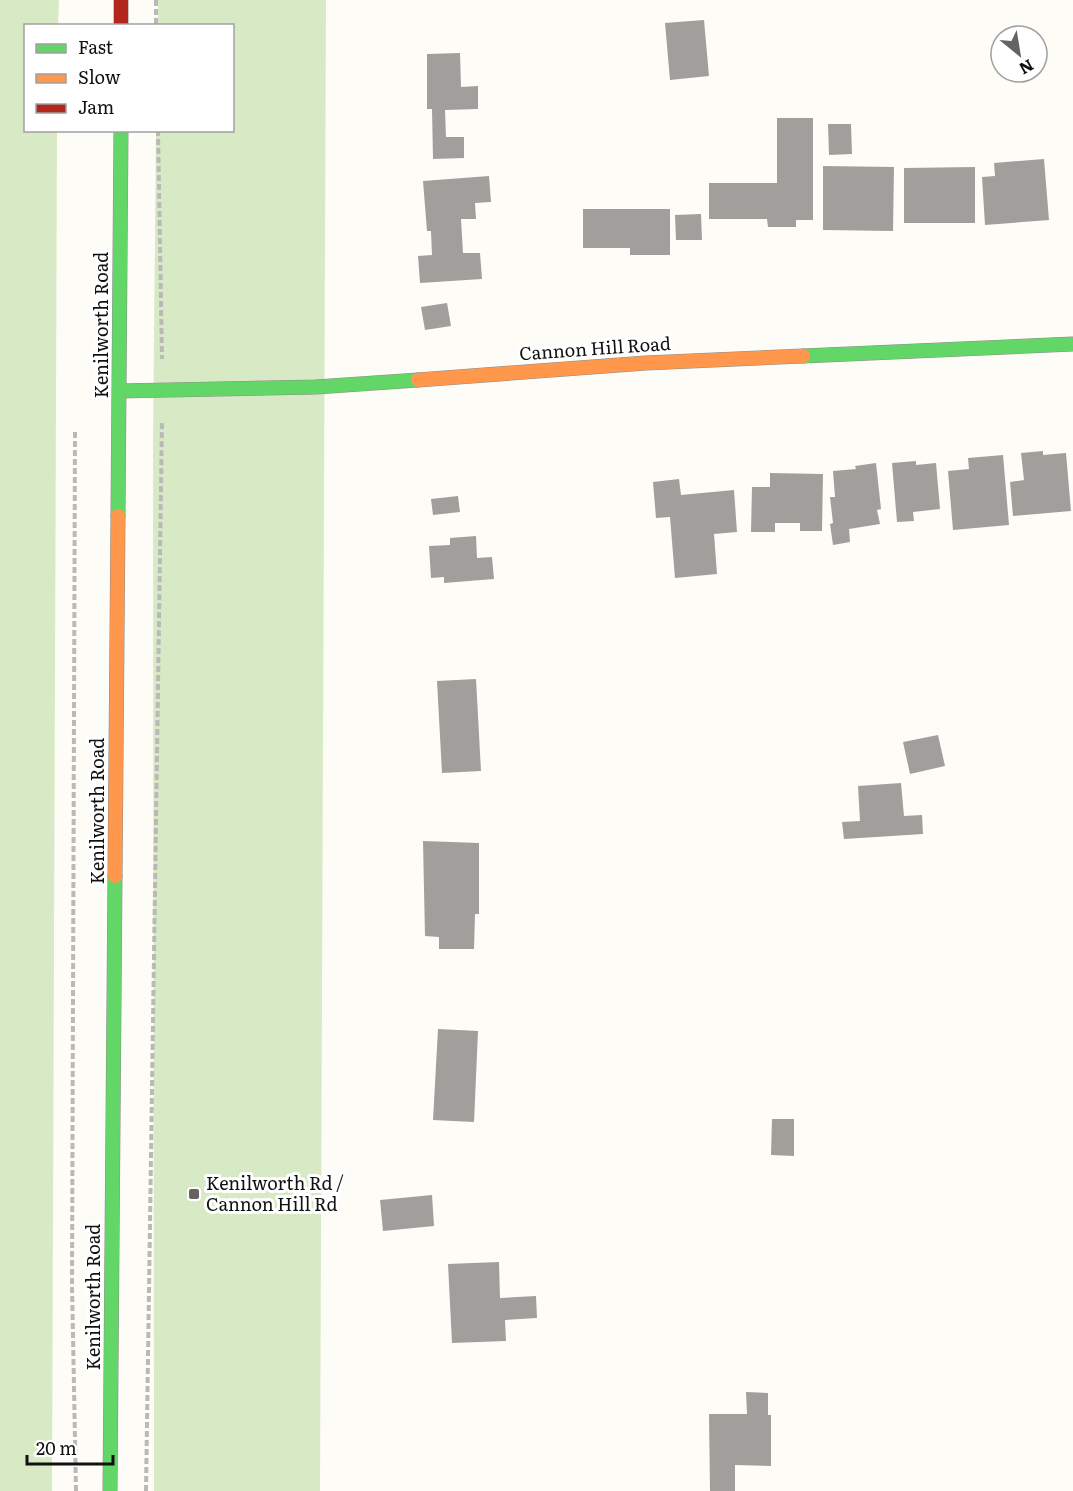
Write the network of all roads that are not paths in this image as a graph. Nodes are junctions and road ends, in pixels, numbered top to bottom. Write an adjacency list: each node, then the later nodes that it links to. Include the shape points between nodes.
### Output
1 (121, 0): 2 (main road)
2 (121, 24)
3 (121, 132): 5 (main road, Kenilworth Road)
4 (1073, 344): 5 (main road, Cannon Hill Road, via 646,363 316,387)
5 (119, 391): 6 (main road, Kenilworth Road)
6 (110, 1491)

